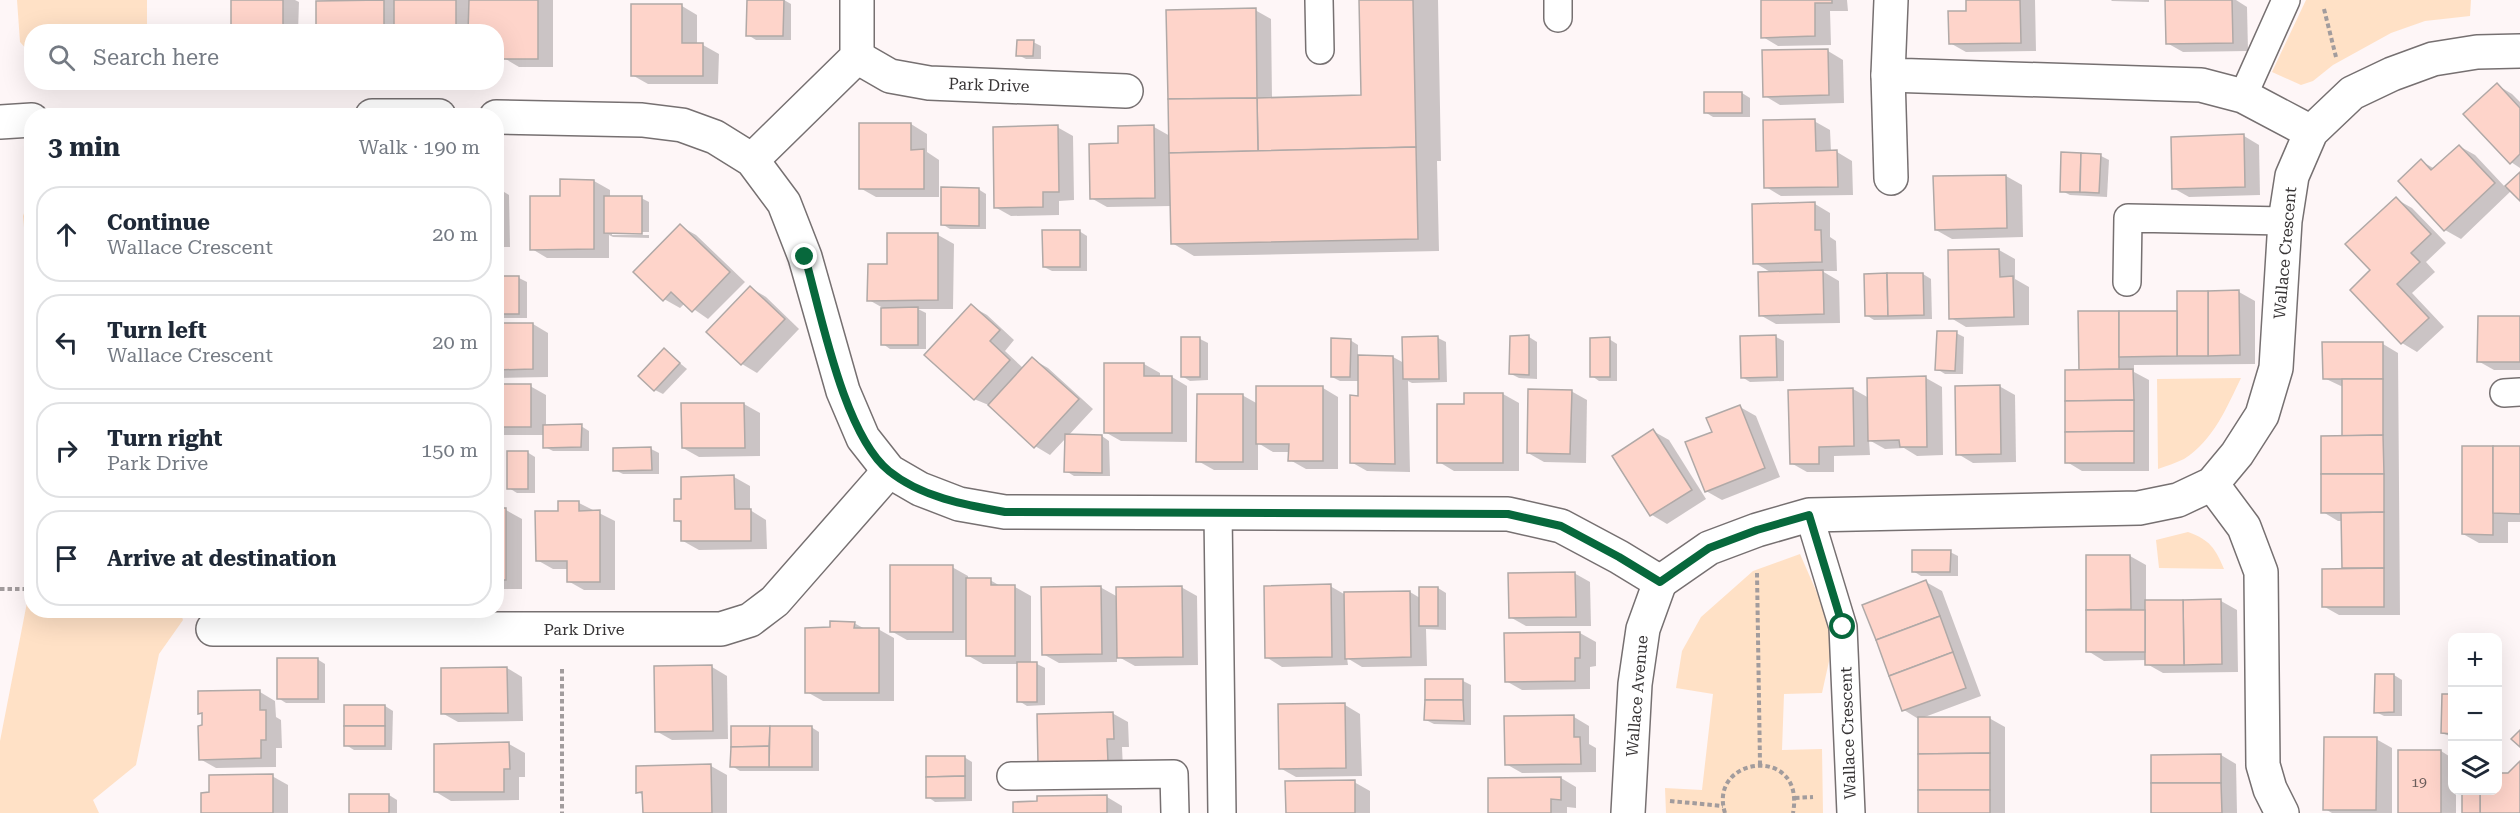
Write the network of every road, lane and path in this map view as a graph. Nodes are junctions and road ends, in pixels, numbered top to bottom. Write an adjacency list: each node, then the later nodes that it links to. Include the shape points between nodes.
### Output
1 (857, 0): 8 (street)
2 (1319, 0): 6 (lane)
3 (1891, 0): 9 (street)
4 (2286, 0): 12 (lane)
5 (2324, 0): 11 (path, via 2332,48)
6 (1320, 50)
7 (2520, 51): 11 (street, Wallace Crescent, via 2433,59)
8 (857, 57): 10 (street, Park Drive, via 890,76 929,83); 17 (street)
9 (1888, 75): 12 (street, via 2201,85); 18 (street)
10 (1126, 91)
11 (2352, 93): 16 (street, Wallace Crescent)
12 (2243, 96): 16 (street)
13 (504, 117): 17 (street, via 642,120 682,125 715,137)
14 (24, 120): 15 (street)
15 (0, 122)
16 (2311, 132): 19 (street, Wallace Crescent, via 2292,176)
17 (752, 160): 21 (street, via 784,203 805,257 843,392 862,438)
18 (1891, 178)
19 (2285, 221): 20 (lane, via 2128,218); 22 (street, Wallace Crescent, via 2276,368 2262,415)
20 (2127, 282)
21 (889, 471): 23 (street, via 958,504 1005,512); 30 (street, Park Drive, via 775,601 750,620 721,629)
22 (2212, 484): 24 (street, Wallace Crescent, via 2178,500 2139,508); 41 (street, via 2244,527 2261,572 2263,765)
23 (1218, 513): 26 (street, via 1508,514 1561,526); 37 (lane)
24 (1809, 515): 25 (street, Wallace Crescent); 40 (lane, Wallace Crescent, via 1843,627)
25 (1757, 530): 26 (street, Wallace Crescent, via 1709,548); 31 (path)
26 (1660, 582): 33 (street, Wallace Avenue, via 1643,629 1635,684)
27 (0, 589): 28 (path)
28 (24, 590)
29 (213, 628): 30 (street, Park Drive)
30 (562, 630): 35 (path)
31 (1760, 765): 34 (path, via 1737,772 1728,782); 39 (path, via 1771,766 1789,781 1795,798)
32 (1011, 776): 36 (lane, via 1174,774)
33 (1628, 805): 34 (path)
34 (1723, 806): 38 (path)
35 (562, 813)
36 (1174, 813)
37 (1222, 813)
38 (1725, 813)
39 (1793, 813)
40 (1851, 813)
41 (2282, 813)

